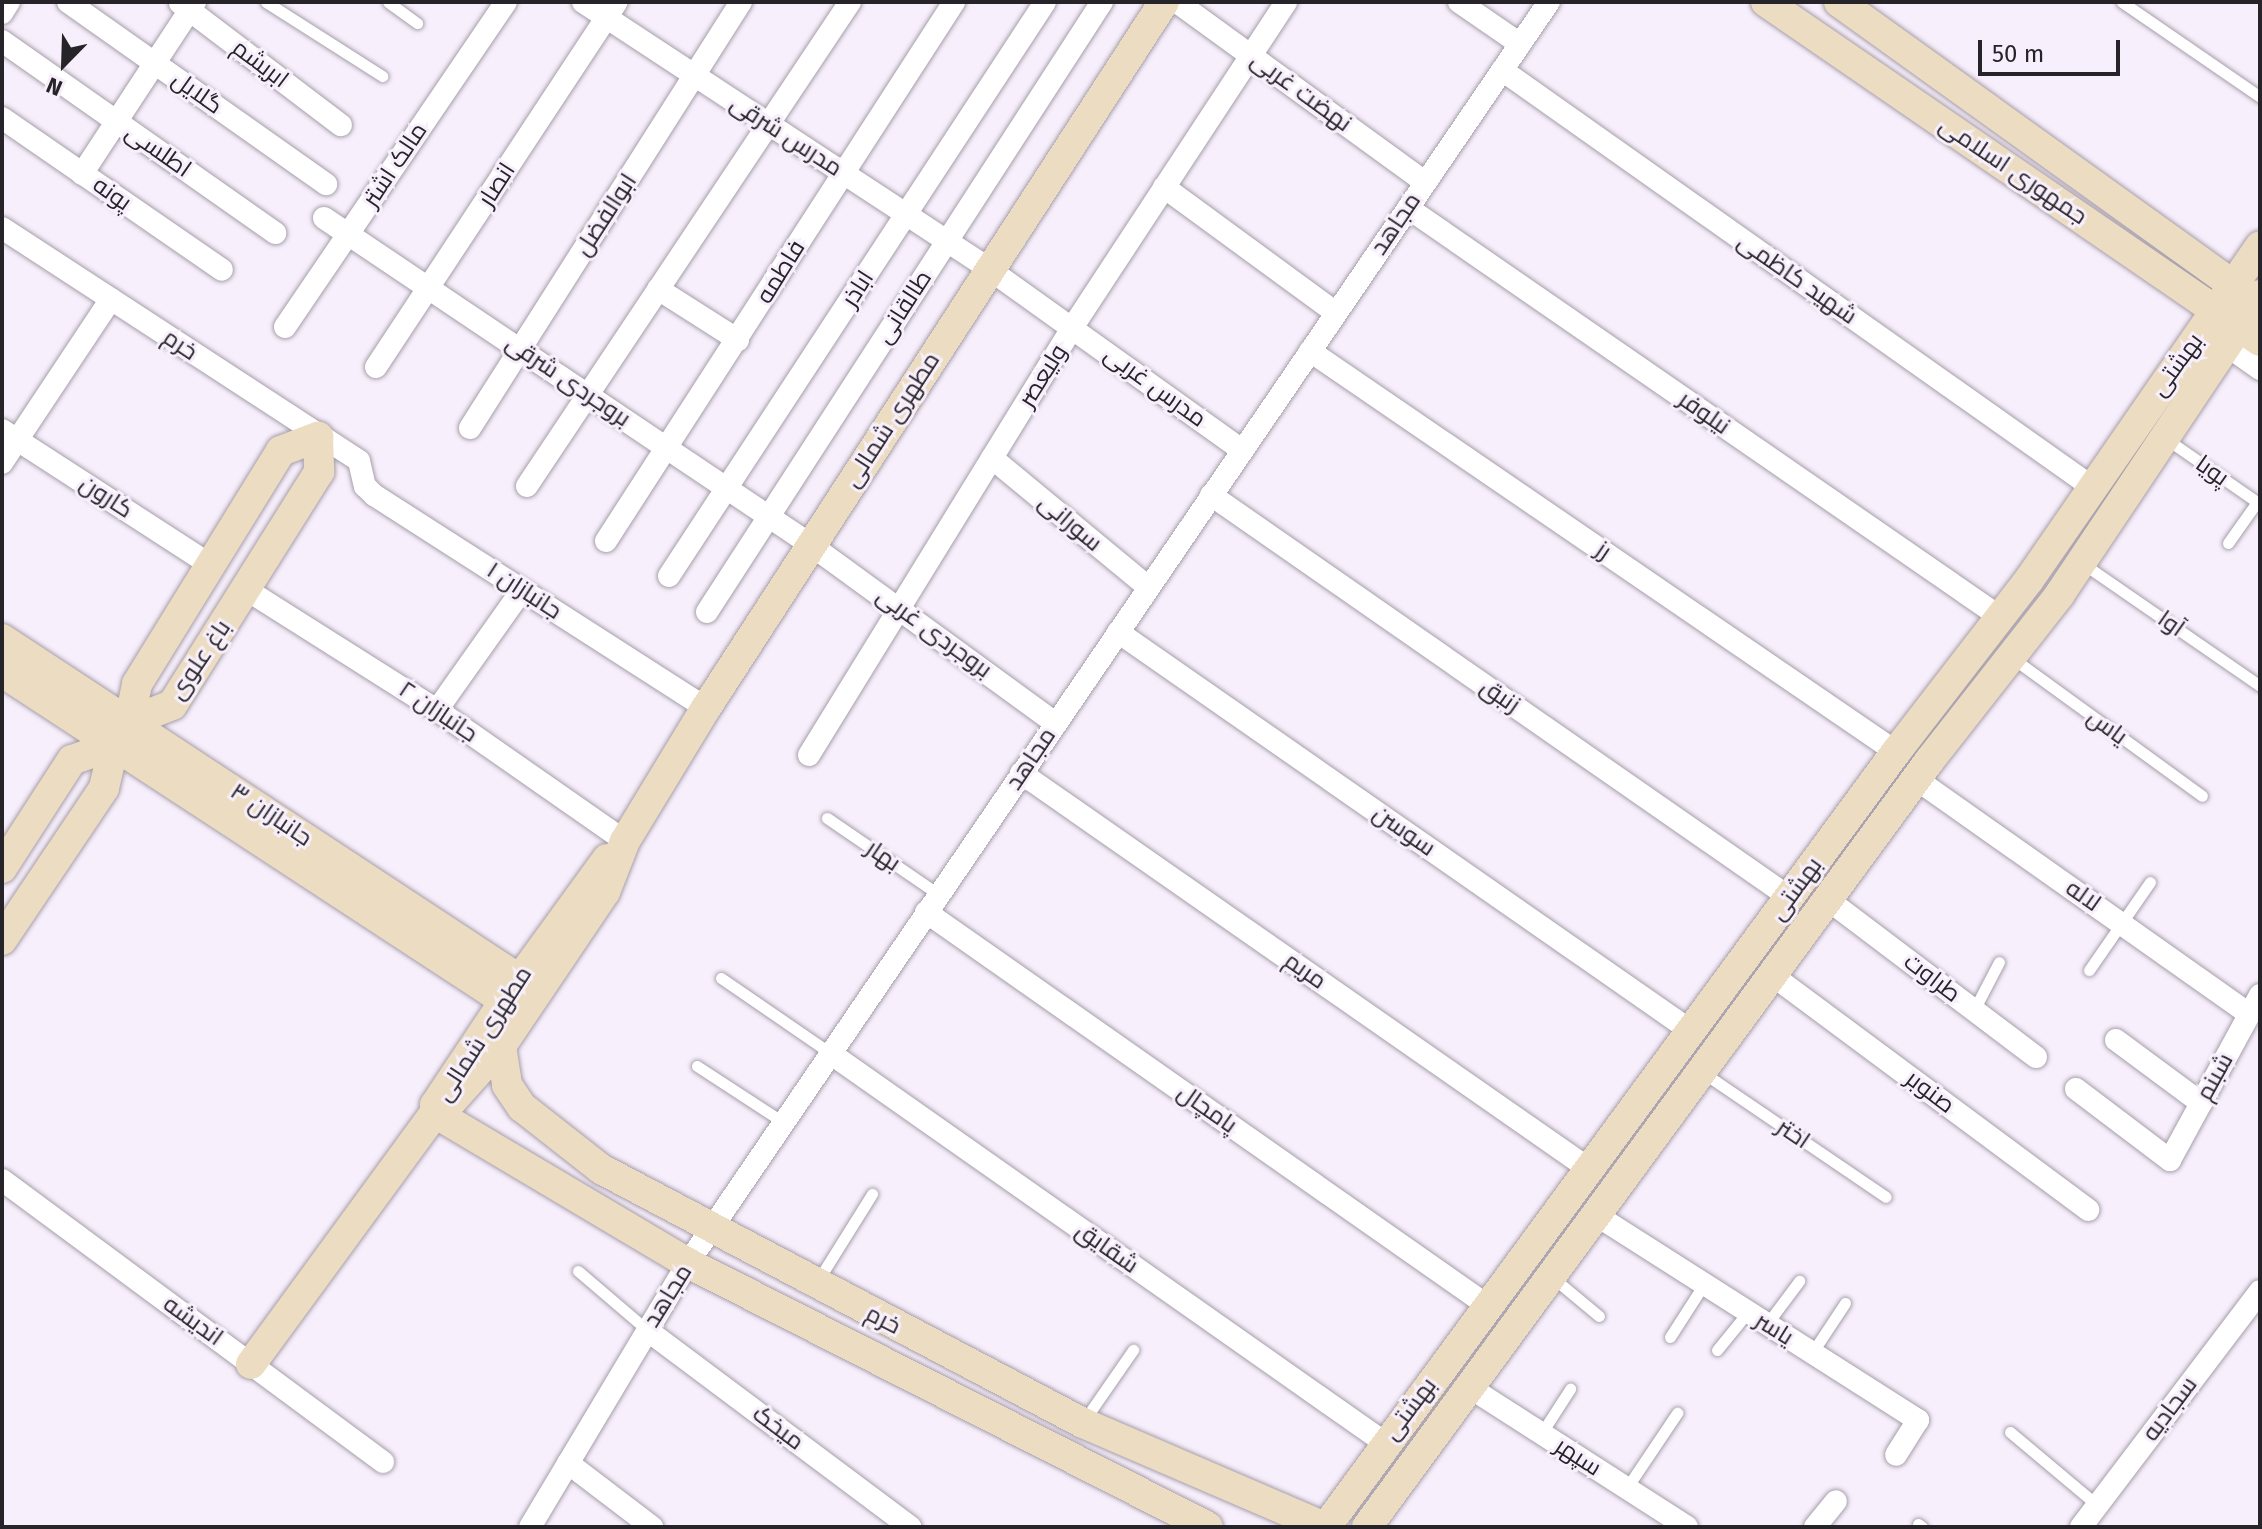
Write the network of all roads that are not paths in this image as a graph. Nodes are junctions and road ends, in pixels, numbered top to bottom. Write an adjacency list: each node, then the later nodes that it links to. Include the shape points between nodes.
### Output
1 (9, 2): 22 (street)
2 (68, 2): 27 (street, گلایل)
3 (266, 2): 30 (lane)
4 (388, 2): 23 (lane)
5 (506, 2): 46 (street, مالک اشتر)
6 (583, 2): 21 (street, مدرس شرقی)
7 (741, 2): 29 (street, ابوالفضل)
8 (850, 2): 34 (street)
9 (954, 2): 36 (street, فاطمه)
10 (1045, 2): 42 (street, اباذر)
11 (1102, 2): 47 (street, طالقانی)
12 (1164, 2): 51 (street, مطهری شمالی)
13 (1177, 2): 26 (street, نهضت غربی)
14 (1286, 2): 26 (street, ولیعصر)
15 (1459, 2): 25 (street)
16 (1549, 2): 25 (street, مجاهد)
17 (1766, 2): 50 (street, جمهوری اسلامی)
18 (1839, 2): 48 (street, جمهوری اسلامی)
19 (2122, 2): 31 (lane)
20 (188, 5): 27 (street); 35 (street, ابریشم)
21 (612, 10): 29 (street, مدرس شرقی); 53 (street, انصار)
22 (2, 13)
23 (417, 23)
24 (2, 41): 33 (street, اطلسی)
25 (1520, 44): 28 (street, مجاهد)
26 (1250, 55): 38 (street, نهضت غربی); 40 (street, ولیعصر)
27 (155, 64): 33 (street); 39 (street, گلایل)
28 (1502, 70): 38 (street, مجاهد); 77 (street, شهید کاظمی)
29 (695, 75): 34 (street, مدرس شرقی); 61 (street, ابوالفضل)
30 (382, 76)
31 (2260, 97)
32 (2, 118): 37 (street, پونه)
33 (116, 121): 37 (street); 45 (street, اطلسی)
34 (768, 124): 36 (street, مدرس شرقی); 54 (street)
35 (341, 125)
36 (844, 173): 42 (street, مدرس شرقی); 60 (street, فاطمه)
37 (82, 174): 52 (street, پونه)
38 (1425, 182): 41 (street, مجاهد)
39 (326, 184)
40 (1164, 187): 56 (street); 59 (street, ولیعصر)
41 (1408, 208): 56 (street, مجاهد); 93 (street, نیلوفر)
42 (907, 215): 47 (street, مدرس شرقی); 78 (street, اباذر)
43 (324, 218): 46 (street, بروجردی شرقی)
44 (2, 228): 55 (street, خرم)
45 (275, 233)
46 (348, 234): 53 (street, بروجردی شرقی); 58 (street, مالک اشتر)
47 (947, 241): 51 (street, مدرس شرقی); 81 (street, طالقانی)
48 (2173, 243): 50 (street, via 2169,261); 57 (street, جمهوری اسلامی)
49 (2260, 246): 57 (street, بهشتی)
50 (2152, 266): 57 (street, جمهوری اسلامی)
51 (989, 269): 59 (street, مدرس غربی); 84 (street, مطهری شمالی)
52 (222, 270)
53 (428, 288): 61 (street, بروجردی شرقی); 63 (street, انصار)
54 (658, 289): 60 (street); 65 (street)
55 (111, 299): 69 (street); 70 (street, خرم)
56 (1336, 313): 62 (street, مجاهد)
57 (2244, 314): 64 (street); 66 (street, بهشتی); 67 (street, بهشتی)
58 (285, 327)
59 (1072, 328): 72 (street, مدرس غربی); 73 (street, ولیعصر)
60 (738, 340): 71 (street, فاطمه)
61 (520, 349): 65 (street, بروجردی شرقی); 68 (street, ابوالفضل)
62 (1310, 351): 72 (street, مجاهد); 103 (street, رز)
63 (376, 367)
64 (2260, 369)
65 (588, 395): 71 (street, بروجردی شرقی); 76 (street)
66 (2156, 395): 67 (street, via 2172,399); 77 (street, بهشتی)
67 (2172, 426): 80 (lane, پویا); 85 (street, بهشتی)
68 (470, 428)
69 (10, 435): 75 (street); 86 (street, کارون)
70 (318, 437): 74 (street, خرم); 86 (street, باغ علوی, via 281,451); 89 (street, باغ علوی, via 319,472)
71 (669, 449): 78 (street, بروجردی شرقی); 82 (street, فاطمه)
72 (1242, 450): 79 (street, مجاهد)
73 (992, 458): 88 (street, سورانی); 91 (street, ولیعصر)
74 (359, 461): 90 (street, جانبازان ۱, via 365,486 374,495)
75 (2, 463)
76 (527, 486)
77 (2092, 487): 93 (street, بهشتی)
78 (727, 488): 81 (street, بروجردی شرقی); 87 (street, اباذر)
79 (1211, 495): 88 (street, مجاهد); 112 (street, زنبق)
80 (2259, 503): 83 (lane)
81 (769, 516): 84 (street, بروجردی شرقی); 92 (street, طالقانی)
82 (606, 541)
83 (2228, 543)
84 (811, 545): 91 (street, بروجردی غربی); 99 (street, مطهری شمالی)
85 (2082, 562): 96 (street, بهشتی); 98 (lane, آوا)
86 (209, 564): 102 (street, باغ علوی, via 137,684)
87 (669, 576)
88 (1148, 587): 94 (street, مجاهد)
89 (247, 590): 100 (street, جانبازان ۲); 102 (street, باغ علوی, via 172,705)
90 (522, 590): 99 (street, جانبازان ۱); 100 (street)
91 (900, 607): 101 (street, بروجردی غربی); 104 (street, ولیعصر)
92 (707, 612)
93 (2000, 617): 103 (street, بهشتی)
94 (1118, 632): 101 (street, مجاهد); 124 (street, سوسن)
95 (2, 639): 102 (street, جانبازان ۳)
96 (2011, 657): 106 (street, بهشتی); 107 (lane, یاس)
97 (2, 672): 102 (street, جانبازان ۳)
98 (2260, 686)
99 (706, 708): 109 (street, مطهری شمالی)
100 (437, 710): 109 (street, جانبازان ۲)
101 (1055, 723): 105 (street, مجاهد)
102 (122, 733): 110 (street, باغ علوی, via 72,760); 116 (street, باغ علوی, via 104,788); 121 (street, جانبازان ۳)
103 (1896, 752): 112 (street, بهشتی)
104 (809, 755)
105 (1021, 773): 114 (street, مجاهد); 135 (street, مریم)
106 (1916, 779): 113 (street, بهشتی); 115 (street, لاله)
107 (2202, 796)
108 (827, 818): 114 (lane, بهار)
109 (625, 841): 121 (street, مطهری شمالی, via 590,878)
110 (2, 868)
111 (2150, 882): 115 (lane)
112 (1789, 897): 124 (street, بهشتی)
113 (1827, 899): 119 (street, بهشتی); 123 (street, طراوت)
114 (932, 903): 127 (street, مجاهد); 150 (street, پامچال)
115 (2122, 924): 118 (lane); 122 (street, لاله)
116 (2, 940)
117 (1999, 962): 123 (lane)
118 (2089, 970)
119 (1772, 975): 130 (street, بهشتی); 139 (street, صنوبر)
120 (721, 978): 127 (lane)
121 (522, 997): 126 (street, مطهری شمالی); 133 (street, مطهری شمالی, via 435,1105)
122 (2255, 1004): 132 (street, شبنم)
123 (1974, 1010): 128 (street, طراوت)
124 (1691, 1031): 135 (street, بهشتی)
125 (2116, 1040): 132 (street)
126 (501, 1046): 133 (street, مطهری شمالی, via 443,1111); 141 (street, خرم, via 507,1085 522,1107 601,1169)
127 (830, 1053): 134 (street, مجاهد); 166 (street, شقایق)
128 (2036, 1057)
129 (697, 1066): 134 (lane)
130 (1701, 1072): 138 (lane, اختر); 140 (street, بهشتی)
131 (2076, 1089): 132 (street, شبنم, via 2170,1160)
132 (2201, 1103)
133 (435, 1113): 142 (street, خرم); 159 (street)
134 (783, 1122): 141 (street, مجاهد)
135 (1589, 1169): 150 (street, بهشتی)
136 (2, 1180): 159 (street, اندیشه)
137 (872, 1194): 147 (lane)
138 (1886, 1197)
139 (2088, 1210)
140 (1596, 1215): 144 (street, بهشتی); 146 (street, یاسر)
141 (710, 1230): 142 (street, مجاهد); 147 (street, خرم)
142 (688, 1263): 154 (street, مجاهد); 177 (street, خرم)
143 (578, 1271): 154 (lane)
144 (1551, 1276): 152 (lane); 160 (street, بهشتی)
145 (1799, 1281): 153 (lane)
146 (1704, 1284): 151 (street, یاسر); 155 (lane)
147 (815, 1285): 163 (street, خرم)
148 (2260, 1291): 172 (street, سجادیه)
149 (1845, 1303): 158 (lane)
150 (1488, 1306): 166 (street, بهشتی)
151 (1748, 1312): 153 (street, یاسر); 157 (lane)
152 (1599, 1316)
153 (1767, 1324): 158 (street, یاسر)
154 (647, 1330): 169 (street, مجاهد); 176 (street, میخک)
155 (1670, 1337)
156 (1133, 1350): 163 (lane)
157 (1717, 1350)
158 (1812, 1353): 167 (street, یاسر, via 1918,1420)
159 (251, 1364): 168 (street, اندیشه)
160 (1469, 1387): 165 (street, سپهر); 174 (street, بهشتی)
161 (1570, 1389): 165 (lane)
162 (1677, 1413): 170 (lane)
163 (1083, 1423): 178 (street, خرم)
164 (2010, 1432): 172 (lane)
165 (1541, 1434): 170 (street, سپهر)
166 (1385, 1443): 178 (street, بهشتی)
167 (1896, 1455)
168 (383, 1462)
169 (568, 1463): 173 (street); 175 (street, مجاهد)
170 (1626, 1489): 180 (street, سپهر)
171 (1836, 1501): 181 (street)
172 (2097, 1505): 182 (street, سجادیه)
173 (649, 1526)
174 (1372, 1526): 179 (street)
175 (530, 1527)
176 (910, 1527)
177 (1208, 1527)
178 (1325, 1527)
179 (1334, 1527)
180 (1687, 1527)
181 (1815, 1527)
182 (2081, 1527)

